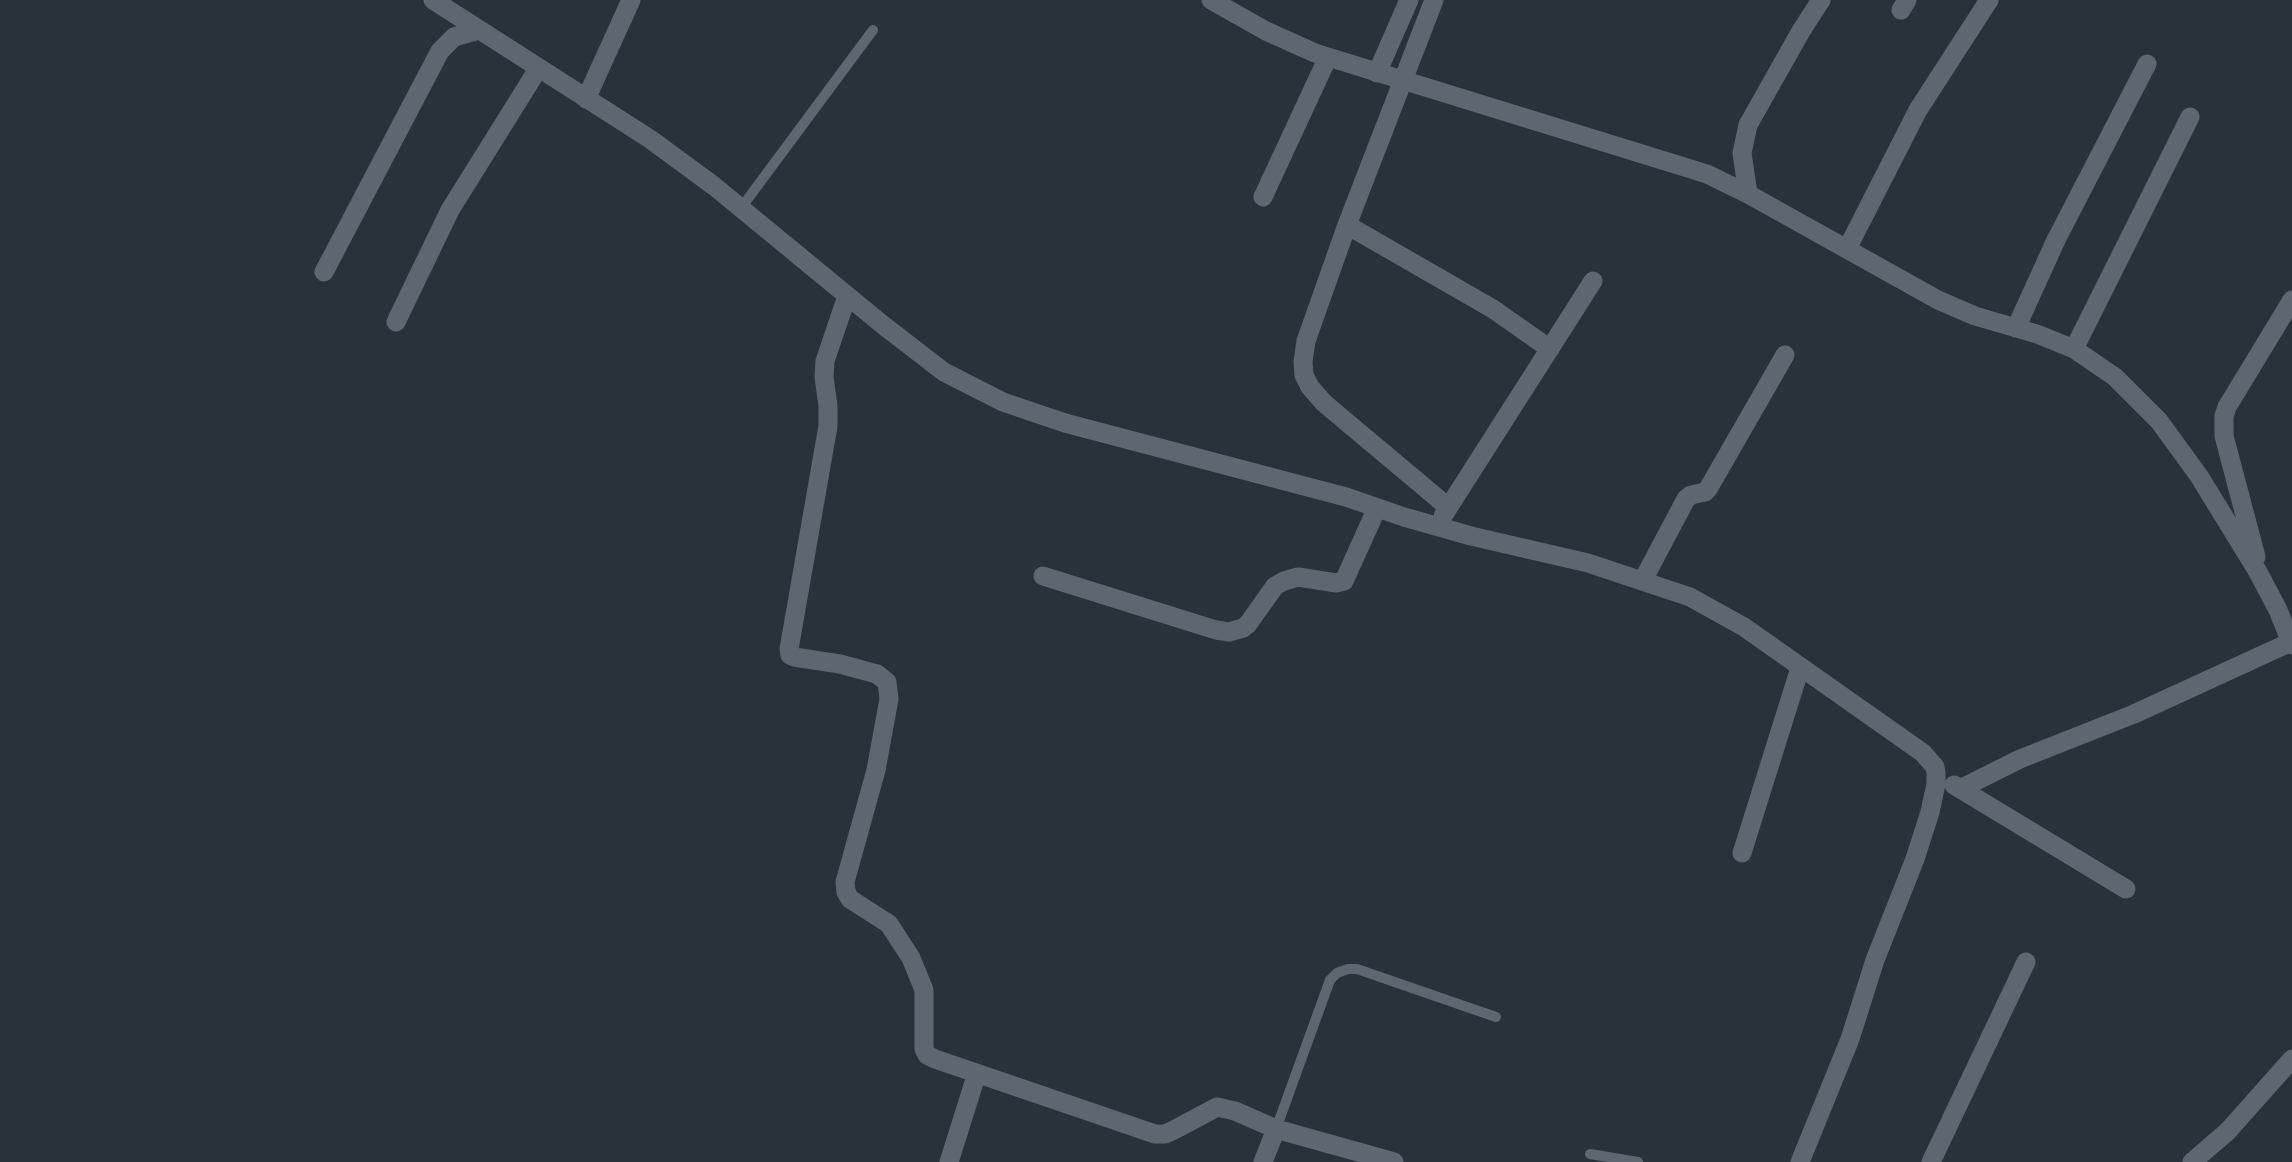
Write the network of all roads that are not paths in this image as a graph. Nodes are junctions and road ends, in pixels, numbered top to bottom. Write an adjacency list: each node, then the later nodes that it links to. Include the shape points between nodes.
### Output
1 (433, 0): 9 (street)
2 (631, 0): 15 (street)
3 (1211, 0): 8 (street)
4 (1434, 0): 14 (street)
5 (1821, 0): 17 (street, via 1748,125 1742,153)
6 (1989, 0): 21 (street, via 1924,100)
7 (1404, 2): 14 (street)
8 (1243, 8): 11 (street, via 1266,31)
9 (479, 30): 13 (street); 22 (street, via 454,37 440,51)
10 (873, 30): 19 (lane)
11 (1328, 57): 14 (street); 18 (street)
12 (2147, 64): 27 (street, via 2056,240)
13 (538, 69): 15 (street); 26 (street, via 432,243)
14 (1389, 78): 17 (street, via 1664,160); 20 (street)
15 (586, 99): 19 (street, via 650,139)
16 (2190, 117): 29 (street)
17 (1748, 194): 21 (street)
18 (1263, 197)
19 (741, 208): 24 (street)
20 (1347, 225): 28 (street, via 1493,309); 32 (street, via 1306,341 1304,375 1324,403)
21 (1847, 249): 27 (street, via 1938,300)
22 (324, 272)
23 (1593, 281): 28 (street)
24 (847, 296): 31 (street, via 944,372 1003,402); 46 (street, via 825,361 828,426 790,655 877,674 887,682 889,699 876,769 846,892 889,924 911,958 924,990 922,1039 927,1055)
25 (2292, 300): 34 (street, via 2224,416 2224,436)
26 (396, 322)
27 (2017, 328): 29 (street)
28 (1550, 349): 32 (street)
29 (2074, 349): 34 (street, via 2107,371 2159,421)
30 (1785, 355): 35 (street, via 1708,489 1686,499)
31 (1377, 508): 32 (street); 33 (street, via 1344,582 1298,577 1284,581 1275,586 1248,624 1229,632)
32 (1443, 516): 35 (street, via 1478,538)
33 (1043, 576)
34 (2262, 579): 36 (street)
35 (1643, 580): 38 (street, via 1716,610)
36 (2287, 615): 37 (street)
37 (2291, 643): 40 (street)
38 (1800, 668): 39 (street, via 1912,745 1929,759); 41 (street)
39 (1937, 778): 40 (street); 53 (street, via 1915,859)
40 (1962, 788): 42 (street)
41 (1742, 853)
42 (2126, 889)
43 (2026, 962): 54 (street)
44 (1496, 1017): 47 (lane, via 1357,969 1337,973 1330,980)
45 (2292, 1059): 55 (street, via 2227,1132)
46 (977, 1073): 47 (street, via 1155,1134 1165,1134 1217,1107); 49 (street)
47 (1276, 1129): 50 (street); 51 (street)
48 (1590, 1154): 52 (lane)
49 (949, 1162)
50 (1263, 1162)
51 (1394, 1162)
52 (1638, 1162)
53 (1800, 1162)
54 (1931, 1162)
55 (2192, 1162)

